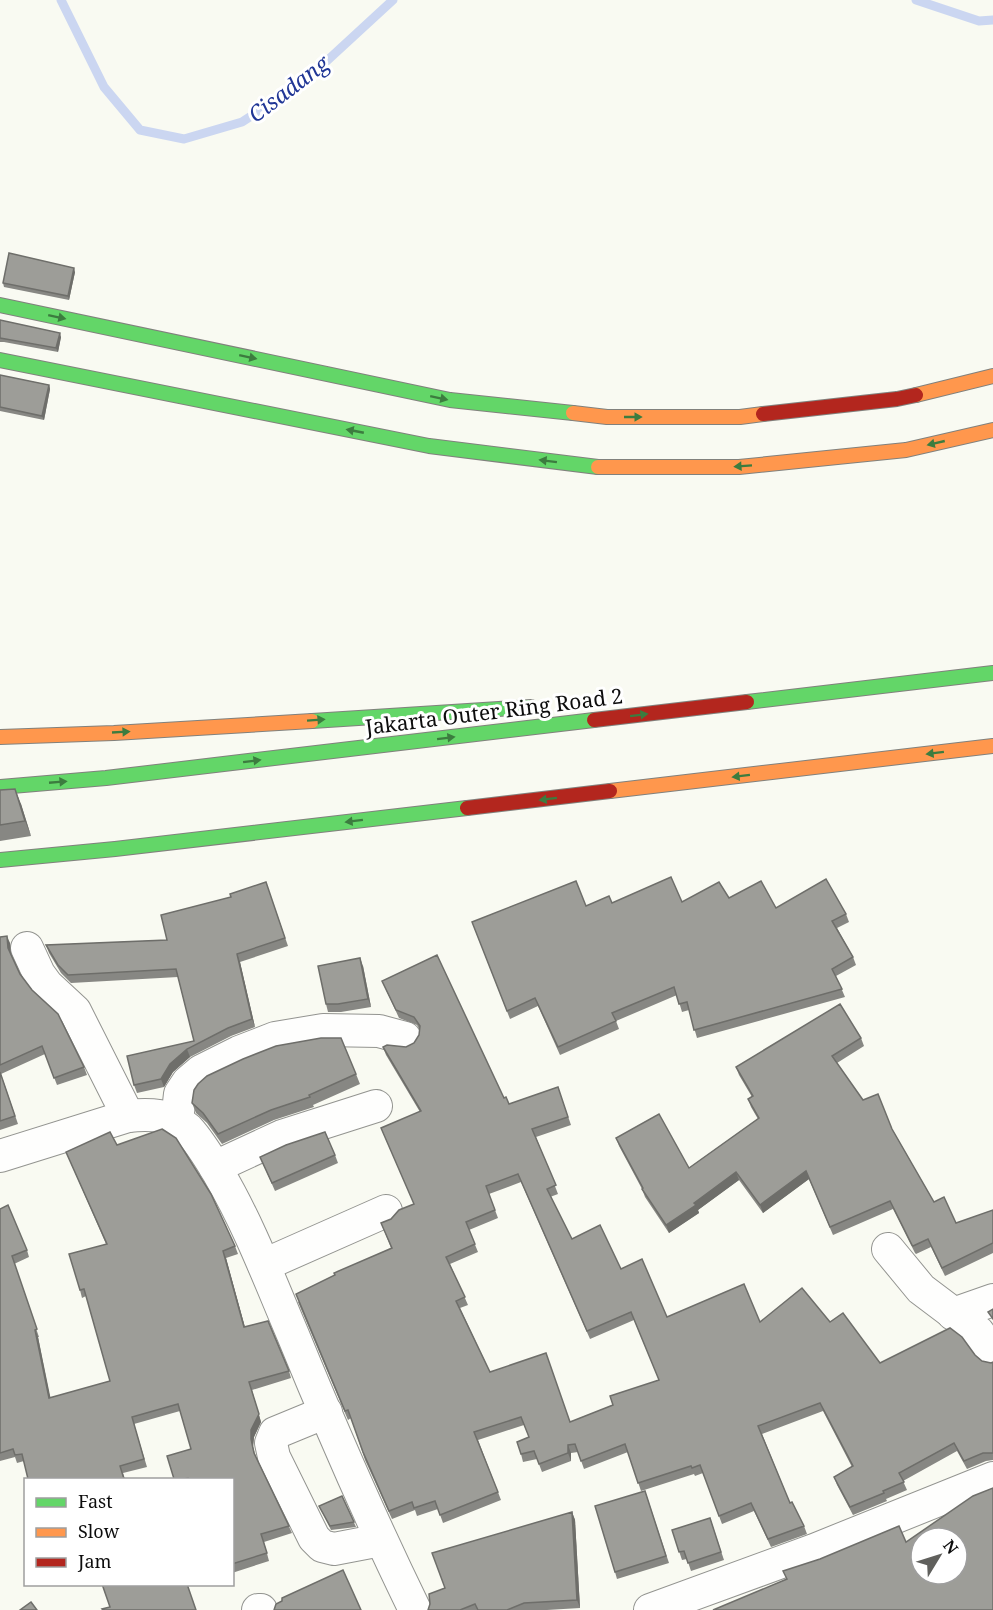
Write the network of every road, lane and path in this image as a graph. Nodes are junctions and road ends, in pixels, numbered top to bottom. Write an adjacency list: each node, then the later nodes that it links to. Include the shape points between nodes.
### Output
1 (0, 305): 3 (highway, one-way to 3, via 450,400 607,417 741,417 897,399)
2 (0, 360): 4 (highway, one-way to 2, via 906,450 739,467 595,467 429,446)
3 (993, 376)
4 (993, 430)
5 (993, 673): 6 (highway, Jakarta Outer Ring Road 2)
6 (902, 684): 7 (highway); 11 (highway, Jakarta Outer Ring Road 2, one-way to 6)
7 (651, 699)
8 (544, 706): 9 (highway, one-way to 8)
9 (0, 737)
10 (993, 746): 12 (highway, one-way to 12)
11 (0, 788)
12 (0, 860)
13 (27, 948): 16 (street, via 47,985 75,1011)
14 (405, 1038): 17 (street, via 379,1031 332,1030 275,1038 201,1071 188,1082 180,1094)
15 (376, 1106): 19 (street, via 282,1136)
16 (128, 1116): 17 (street, via 148,1114); 18 (street)
17 (177, 1121): 19 (street)
18 (0, 1156)
19 (215, 1167): 22 (street)
20 (386, 1211): 22 (street)
21 (888, 1249): 24 (street, via 921,1289)
22 (264, 1265): 26 (street)
23 (993, 1300): 24 (street)
24 (953, 1314): 25 (street, via 978,1332)
25 (993, 1353)
26 (326, 1412): 28 (street); 28 (street, via 275,1433 271,1443 274,1456 319,1544 338,1549)
27 (993, 1478): 30 (street, via 814,1551)
28 (381, 1540): 29 (street)
29 (415, 1610)
30 (650, 1610)

